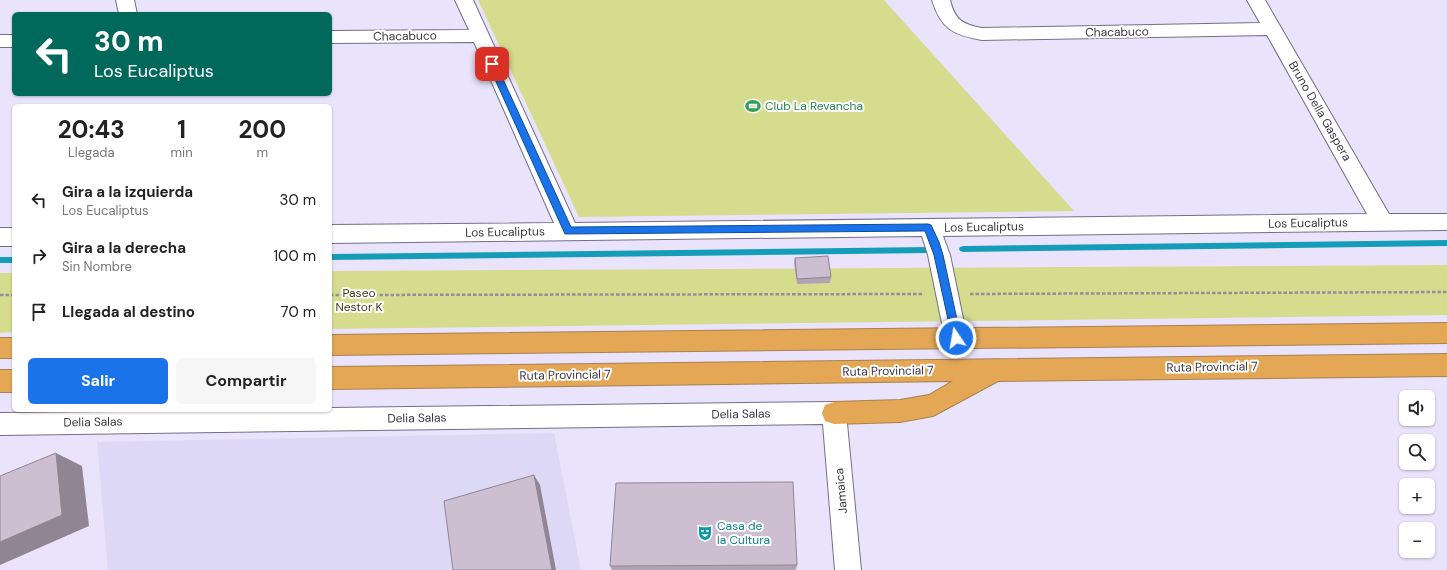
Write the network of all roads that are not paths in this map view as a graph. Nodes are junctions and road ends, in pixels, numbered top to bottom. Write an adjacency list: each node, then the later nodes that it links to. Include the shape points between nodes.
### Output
1 (125, 0): 5 (street)
2 (464, 0): 7 (street)
3 (941, 0): 6 (street, Chacabuco, via 947,19 961,29 993,35)
4 (1256, 0): 6 (street, Bruno Della Gaspera)
5 (128, 12)
6 (1272, 29): 11 (street, Bruno Della Gaspera)
7 (480, 36): 8 (street, Chacabuco); 13 (street)
8 (332, 37)
9 (0, 41): 10 (street)
10 (12, 41)
11 (1383, 222): 12 (street, Los Eucaliptus); 17 (street, Los Eucaliptus)
12 (1447, 222)
13 (568, 231): 14 (street, Los Eucaliptus); 17 (street, Los Eucaliptus)
14 (332, 234)
15 (0, 237): 16 (street)
16 (12, 237)
17 (934, 242): 19 (street)
18 (1447, 332): 19 (highway)
19 (956, 338): 20 (highway)
20 (332, 345)
21 (0, 348): 22 (highway)
22 (12, 348)
23 (1447, 365): 24 (highway, Ruta Provincial 7)
24 (996, 370): 25 (highway, Ruta Provincial 7); 28 (highway, via 933,405 900,411)
25 (332, 378)
26 (0, 381): 27 (highway)
27 (12, 381)
28 (834, 413): 29 (street, Delia Salas); 30 (street, Jamaica)
29 (0, 424)
30 (848, 570)

